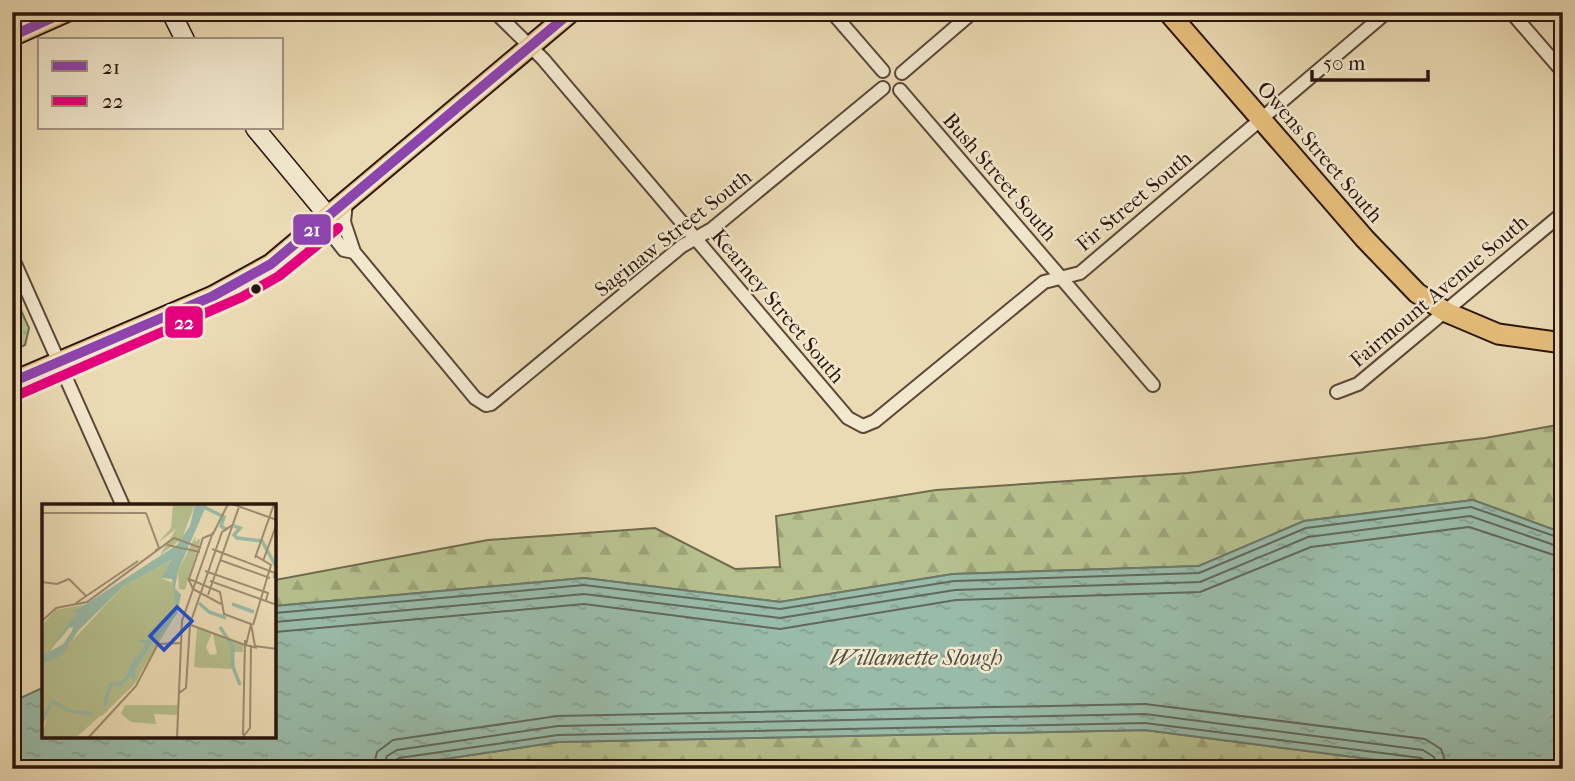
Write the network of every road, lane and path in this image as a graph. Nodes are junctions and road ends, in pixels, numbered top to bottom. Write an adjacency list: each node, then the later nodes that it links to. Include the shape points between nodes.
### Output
1 (66, 12): 10 (main road)
2 (171, 12): 11 (main road)
3 (495, 12): 12 (street, Kearney Street South)
4 (571, 12): 12 (main road)
5 (832, 12): 13 (street)
6 (973, 12): 15 (street)
7 (1168, 12): 18 (main road, Owens Street South)
8 (1387, 12): 18 (street, Fir Street South)
9 (1511, 12): 14 (street)
10 (12, 36)
11 (184, 38)
12 (530, 47): 20 (main road); 23 (street, Kearney Street South)
13 (883, 71): 15 (street, via 895,68); 16 (street)
14 (1563, 72)
15 (902, 73): 17 (street)
16 (883, 88): 17 (street); 23 (street, Saginaw Street South)
17 (900, 90): 26 (street, Bush Street South)
18 (1261, 120): 26 (street, Fir Street South, via 1080,273); 27 (main road, Owens Street South, via 1394,272)
19 (257, 130): 22 (main road)
20 (346, 202): 22 (main road); 24 (street, via 344,222)
21 (1563, 213): 27 (street, Fairmount Avenue South)
22 (329, 217): 24 (street, via 329,231 344,250); 29 (main road, via 271,264 234,285)
23 (696, 238): 24 (street, Saginaw Street South, via 486,405 475,398); 33 (street, Kearney Street South, via 848,418)
24 (354, 252)
25 (12, 257): 29 (street)
26 (1060, 278): 31 (street, Bush Street South); 33 (street, Fir Street South, via 1044,282 876,421)
27 (1446, 312): 28 (main road, Owens Street South, via 1498,334); 32 (street, Fairmount Avenue South, via 1422,327 1358,384)
28 (1563, 344)
29 (57, 362): 30 (main road); 34 (street)
30 (12, 382)
31 (1153, 385)
32 (1337, 393)
33 (863, 426)
34 (122, 504)

